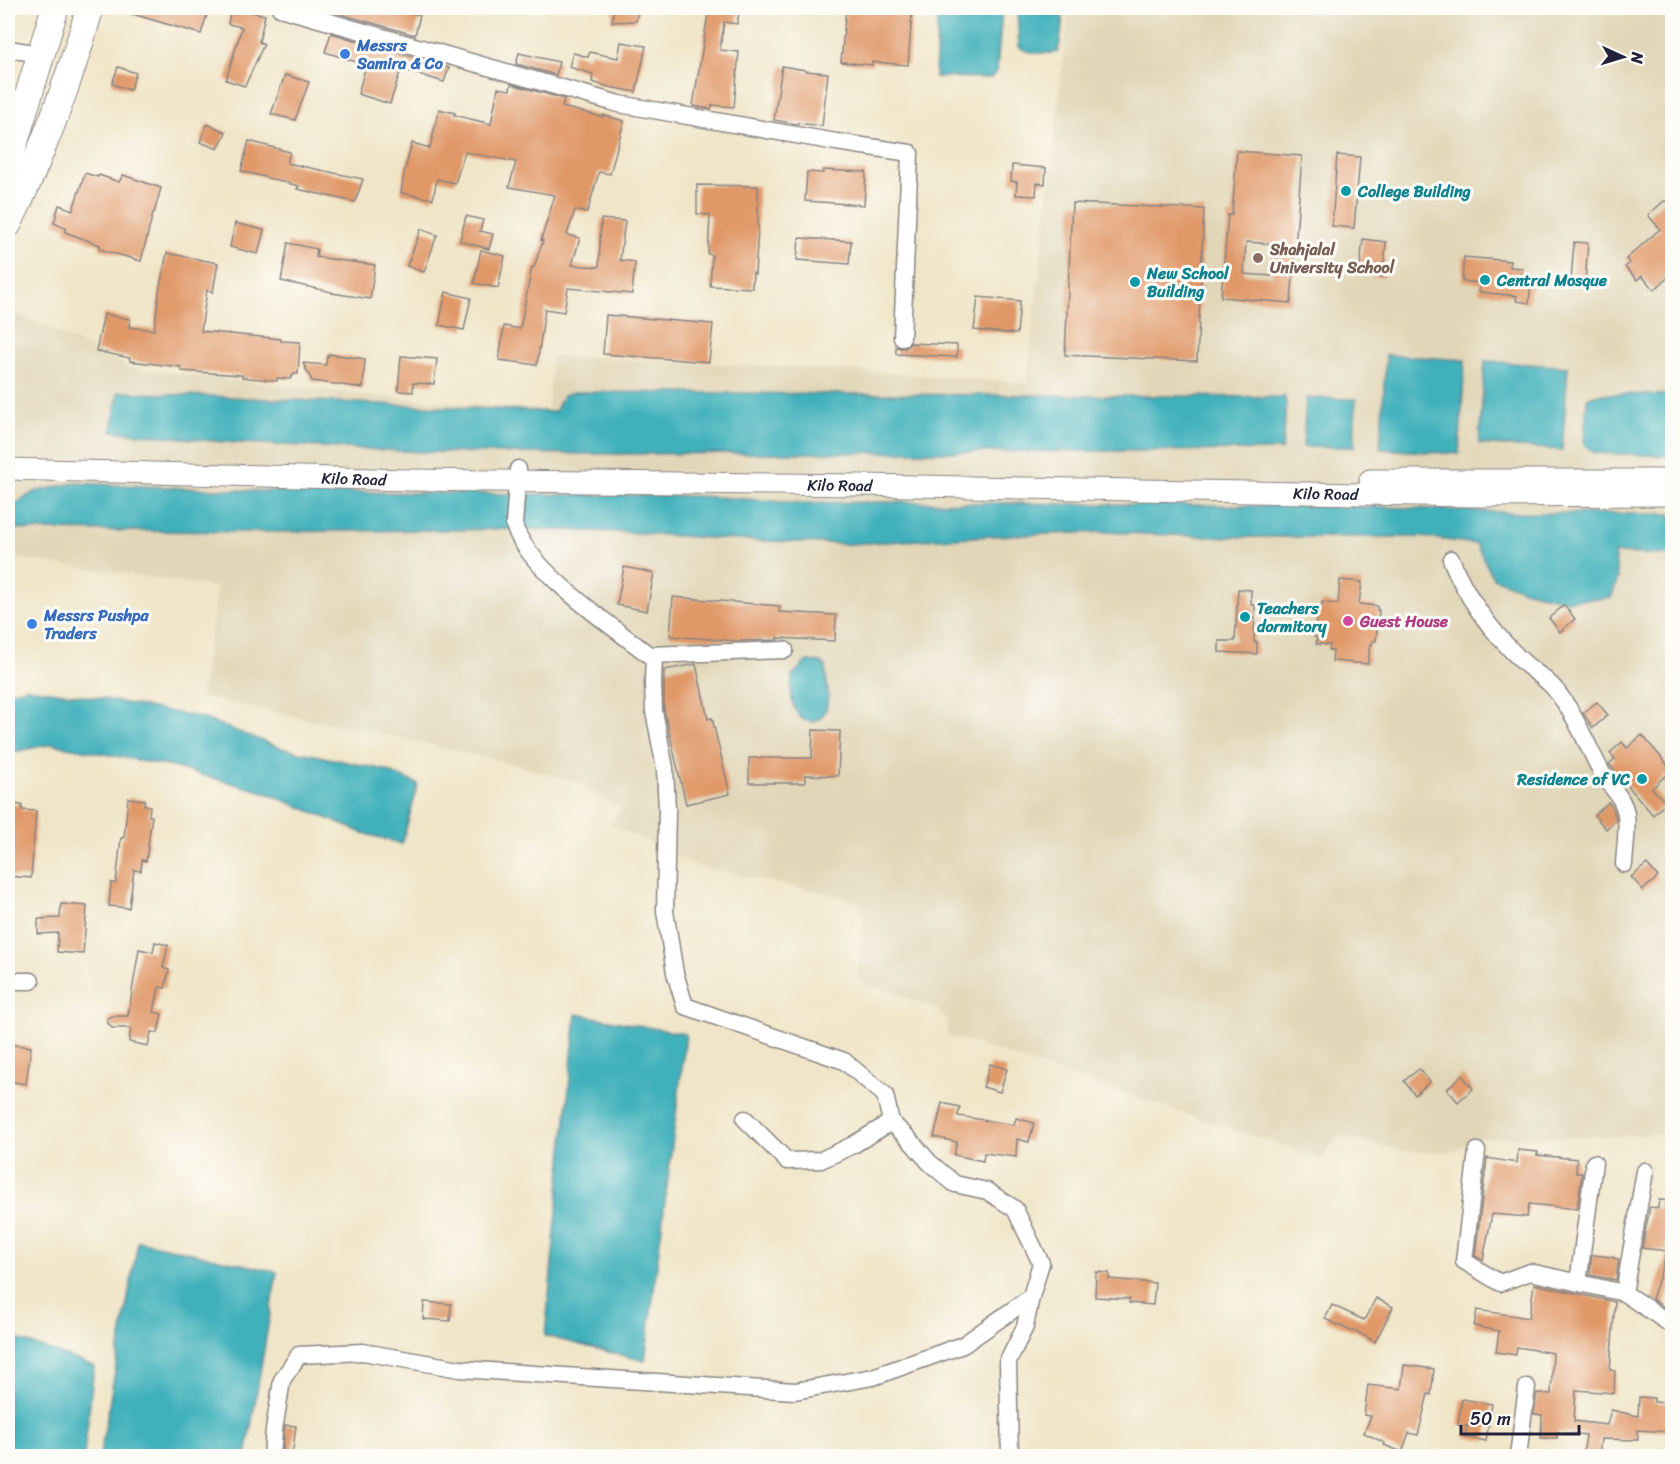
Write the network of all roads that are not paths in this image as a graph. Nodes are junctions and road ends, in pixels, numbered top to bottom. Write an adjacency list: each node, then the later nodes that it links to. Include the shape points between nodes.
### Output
1 (55, 8): 5 (main road)
2 (90, 8): 7 (main road, via 50,128)
3 (280, 8): 8 (street, via 619,104 910,153)
4 (8, 49): 5 (street)
5 (41, 54): 6 (main road)
6 (8, 163)
7 (8, 224)
8 (902, 338)
9 (8, 458): 11 (street, Kilo Road)
10 (8, 469): 11 (street, Kilo Road, via 214,476)
11 (518, 475): 12 (street, Kilo Road); 13 (street, Kilo Road, via 1474,496); 16 (street, via 514,525 532,555 568,591 649,655)
12 (1672, 480)
13 (1672, 495)
14 (1451, 559): 17 (street, via 1466,590 1501,639 1554,688 1602,773 1618,793 1626,815)
15 (785, 650): 16 (street)
16 (654, 654): 21 (street, via 654,711 665,768 667,810 665,911 685,1006 844,1061 885,1095)
17 (1624, 864)
18 (8, 981): 19 (street)
19 (31, 981)
20 (745, 1119): 21 (street, via 787,1161 821,1160)
21 (891, 1122): 27 (street, via 955,1184 987,1191 1015,1209 1041,1263)
22 (1477, 1151): 25 (street, via 1464,1261 1500,1282 1530,1272)
23 (1594, 1163): 25 (street)
24 (1646, 1171): 26 (street)
25 (1578, 1283): 26 (street)
26 (1624, 1293): 28 (street)
27 (1031, 1297): 30 (street, via 963,1345 873,1377 795,1391 460,1369 363,1352 299,1354 282,1380); 31 (street, via 1025,1327 1008,1360)
28 (1672, 1325)
29 (1527, 1387): 32 (street)
30 (272, 1456)
31 (1010, 1456)
32 (1518, 1456)

